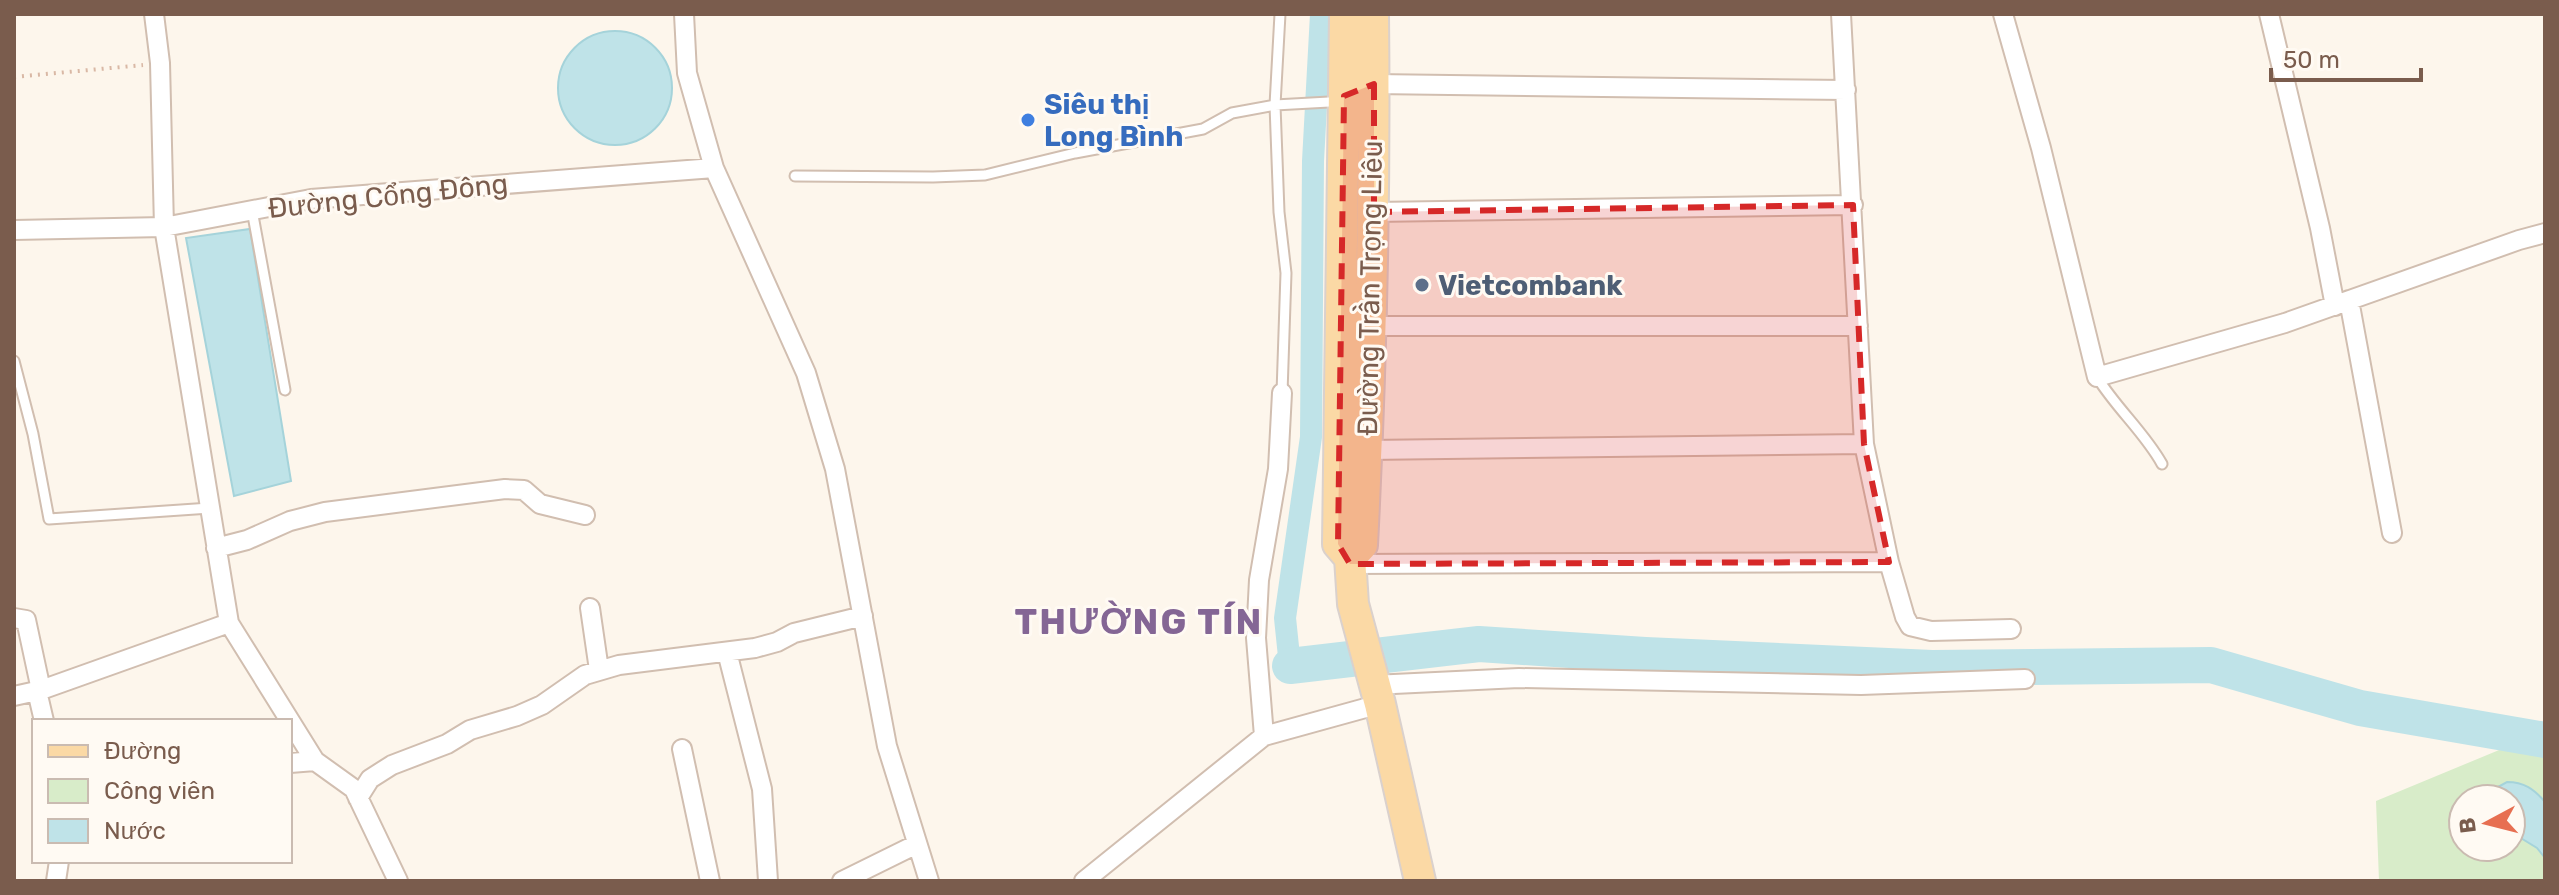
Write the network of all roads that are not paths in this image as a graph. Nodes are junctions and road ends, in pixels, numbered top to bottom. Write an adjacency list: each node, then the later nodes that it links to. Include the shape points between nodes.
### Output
1 (154, 14): 18 (street)
2 (684, 14): 13 (street, via 687,73)
3 (1280, 14): 12 (lane)
4 (1345, 14): 11 (main road, Đường Trần Trọng Liêu)
5 (1373, 14): 9 (main road, Đường Trần Trọng Liêu)
6 (1841, 14): 10 (street)
7 (2003, 14): 26 (street)
8 (2269, 14): 21 (street)
9 (1374, 84): 10 (street); 11 (street); 17 (main road, Đường Trần Trọng Liêu)
10 (1846, 90): 15 (street)
11 (1337, 99): 12 (lane); 36 (main road, Đường Trần Trọng Liêu, via 1338,544)
12 (1278, 105): 14 (lane, via 1232,113 1203,129 985,175); 28 (lane, via 1279,212 1286,273)
13 (714, 168): 16 (street, Đường Cổng Đông, via 311,199); 39 (street, via 806,373 835,469)
14 (795, 176)
15 (1853, 205): 17 (street); 23 (street)
16 (252, 210): 18 (street, Đường Cổng Đông); 27 (lane)
17 (1374, 212): 22 (main road, Đường Trần Trọng Liêu)
18 (164, 227): 19 (street, Đường Cổng Đông); 32 (street)
19 (14, 230)
20 (2545, 233): 21 (street)
21 (2342, 303): 26 (street); 34 (street)
22 (1370, 326): 23 (street); 30 (main road, Đường Trần Trọng Liêu)
23 (1858, 326): 29 (street)
24 (14, 361): 25 (lane)
25 (16, 373): 32 (lane, via 49,519)
26 (2097, 377): 31 (lane)
27 (285, 390)
28 (1282, 393): 52 (street, via 1278,469 1259,580 1256,638)
29 (1864, 444): 30 (street); 37 (street)
30 (1367, 450): 36 (main road, Đường Trần Trọng Liêu, via 1362,545)
31 (2162, 464)
32 (210, 508): 35 (street)
33 (585, 515): 35 (street, via 540,504 524,490 505,489 325,512)
34 (2392, 533)
35 (216, 548): 41 (street)
36 (1350, 561): 37 (street); 47 (main road, Đường Trần Trọng Liêu, via 1353,604)
37 (1889, 562): 42 (street, via 1910,626 1931,631)
38 (590, 608): 44 (street)
39 (863, 616): 43 (street); 57 (street, via 887,746)
40 (14, 618): 46 (street, via 26,620)
41 (229, 623): 46 (street); 50 (street)
42 (2011, 629)
43 (727, 652): 44 (street); 60 (street, via 762,789)
44 (599, 670): 56 (street, via 571,682 542,705 392,765 370,779)
45 (2025, 679): 47 (street, via 1861,685 1519,678)
46 (39, 691): 48 (street); 49 (street)
47 (1377, 695): 52 (street); 64 (main road, Đường Trần Trọng Liêu)
48 (14, 696)
49 (44, 719)
50 (289, 719)
51 (292, 724): 54 (street)
52 (1264, 736): 63 (street)
53 (682, 749): 59 (street)
54 (315, 761): 55 (street); 56 (street, via 354,789)
55 (292, 763)
56 (358, 798): 58 (street)
57 (917, 844): 61 (street); 62 (street)
58 (398, 881)
59 (710, 881)
60 (768, 881)
61 (842, 881)
62 (929, 881)
63 (1084, 881)
64 (1420, 881)

